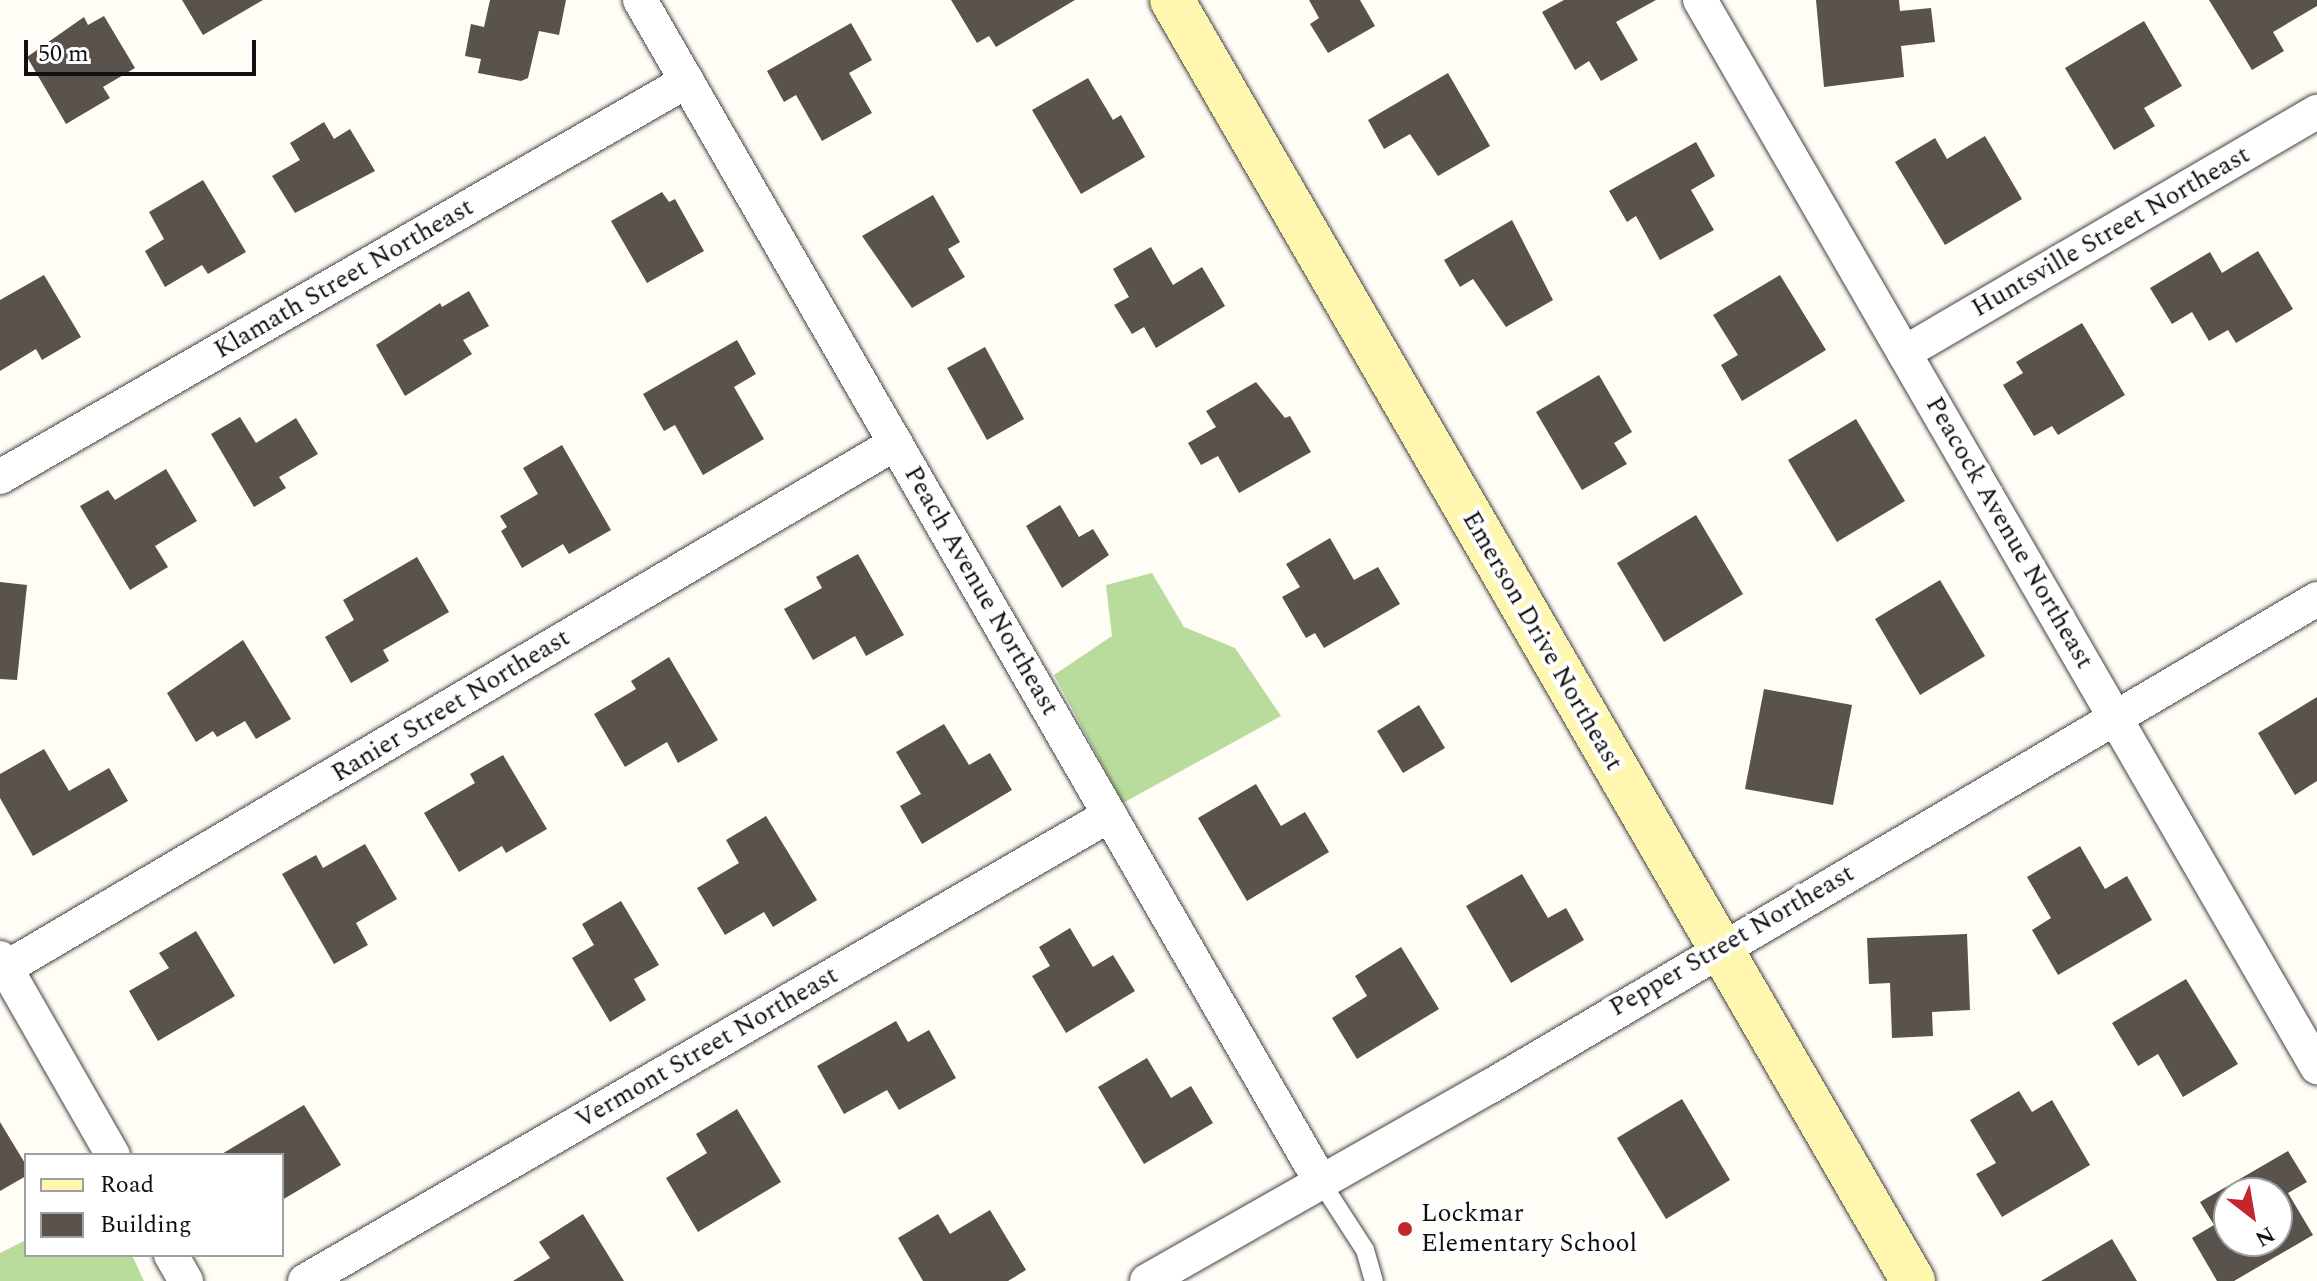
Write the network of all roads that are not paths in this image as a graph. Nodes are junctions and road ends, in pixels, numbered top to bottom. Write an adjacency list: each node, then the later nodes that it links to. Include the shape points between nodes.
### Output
1 (640, 0): 4 (street, Peach Avenue Northeast)
2 (1172, 0): 12 (street, Emerson Drive Northeast)
3 (1700, 0): 6 (street, Peacock Avenue Northeast)
4 (687, 81): 7 (street, Peach Avenue Northeast); 8 (street, Klamath Street Northeast)
5 (2317, 112): 6 (street, Huntsville Street Northeast)
6 (1904, 353): 10 (street, Peacock Avenue Northeast)
7 (896, 443): 11 (street, Peach Avenue Northeast); 13 (street, Ranier Street Northeast)
8 (0, 477)
9 (2317, 599): 10 (street, Pepper Street Northeast)
10 (2114, 717): 12 (street, Pepper Street Northeast); 14 (street, Peacock Avenue Northeast)
11 (1110, 815): 16 (street, Peach Avenue Northeast); 20 (street, Vermont Street Northeast)
12 (1720, 947): 16 (street, Pepper Street Northeast); 22 (street, Emerson Drive Northeast)
13 (3, 963): 15 (street)
14 (2317, 1067)
15 (112, 1153)
16 (1321, 1182): 18 (street, Pepper Street Northeast); 21 (lane, via 1365,1250)
17 (172, 1257): 19 (street)
18 (1155, 1279)
19 (186, 1281)
20 (305, 1281)
21 (1374, 1281)
22 (1913, 1281)

